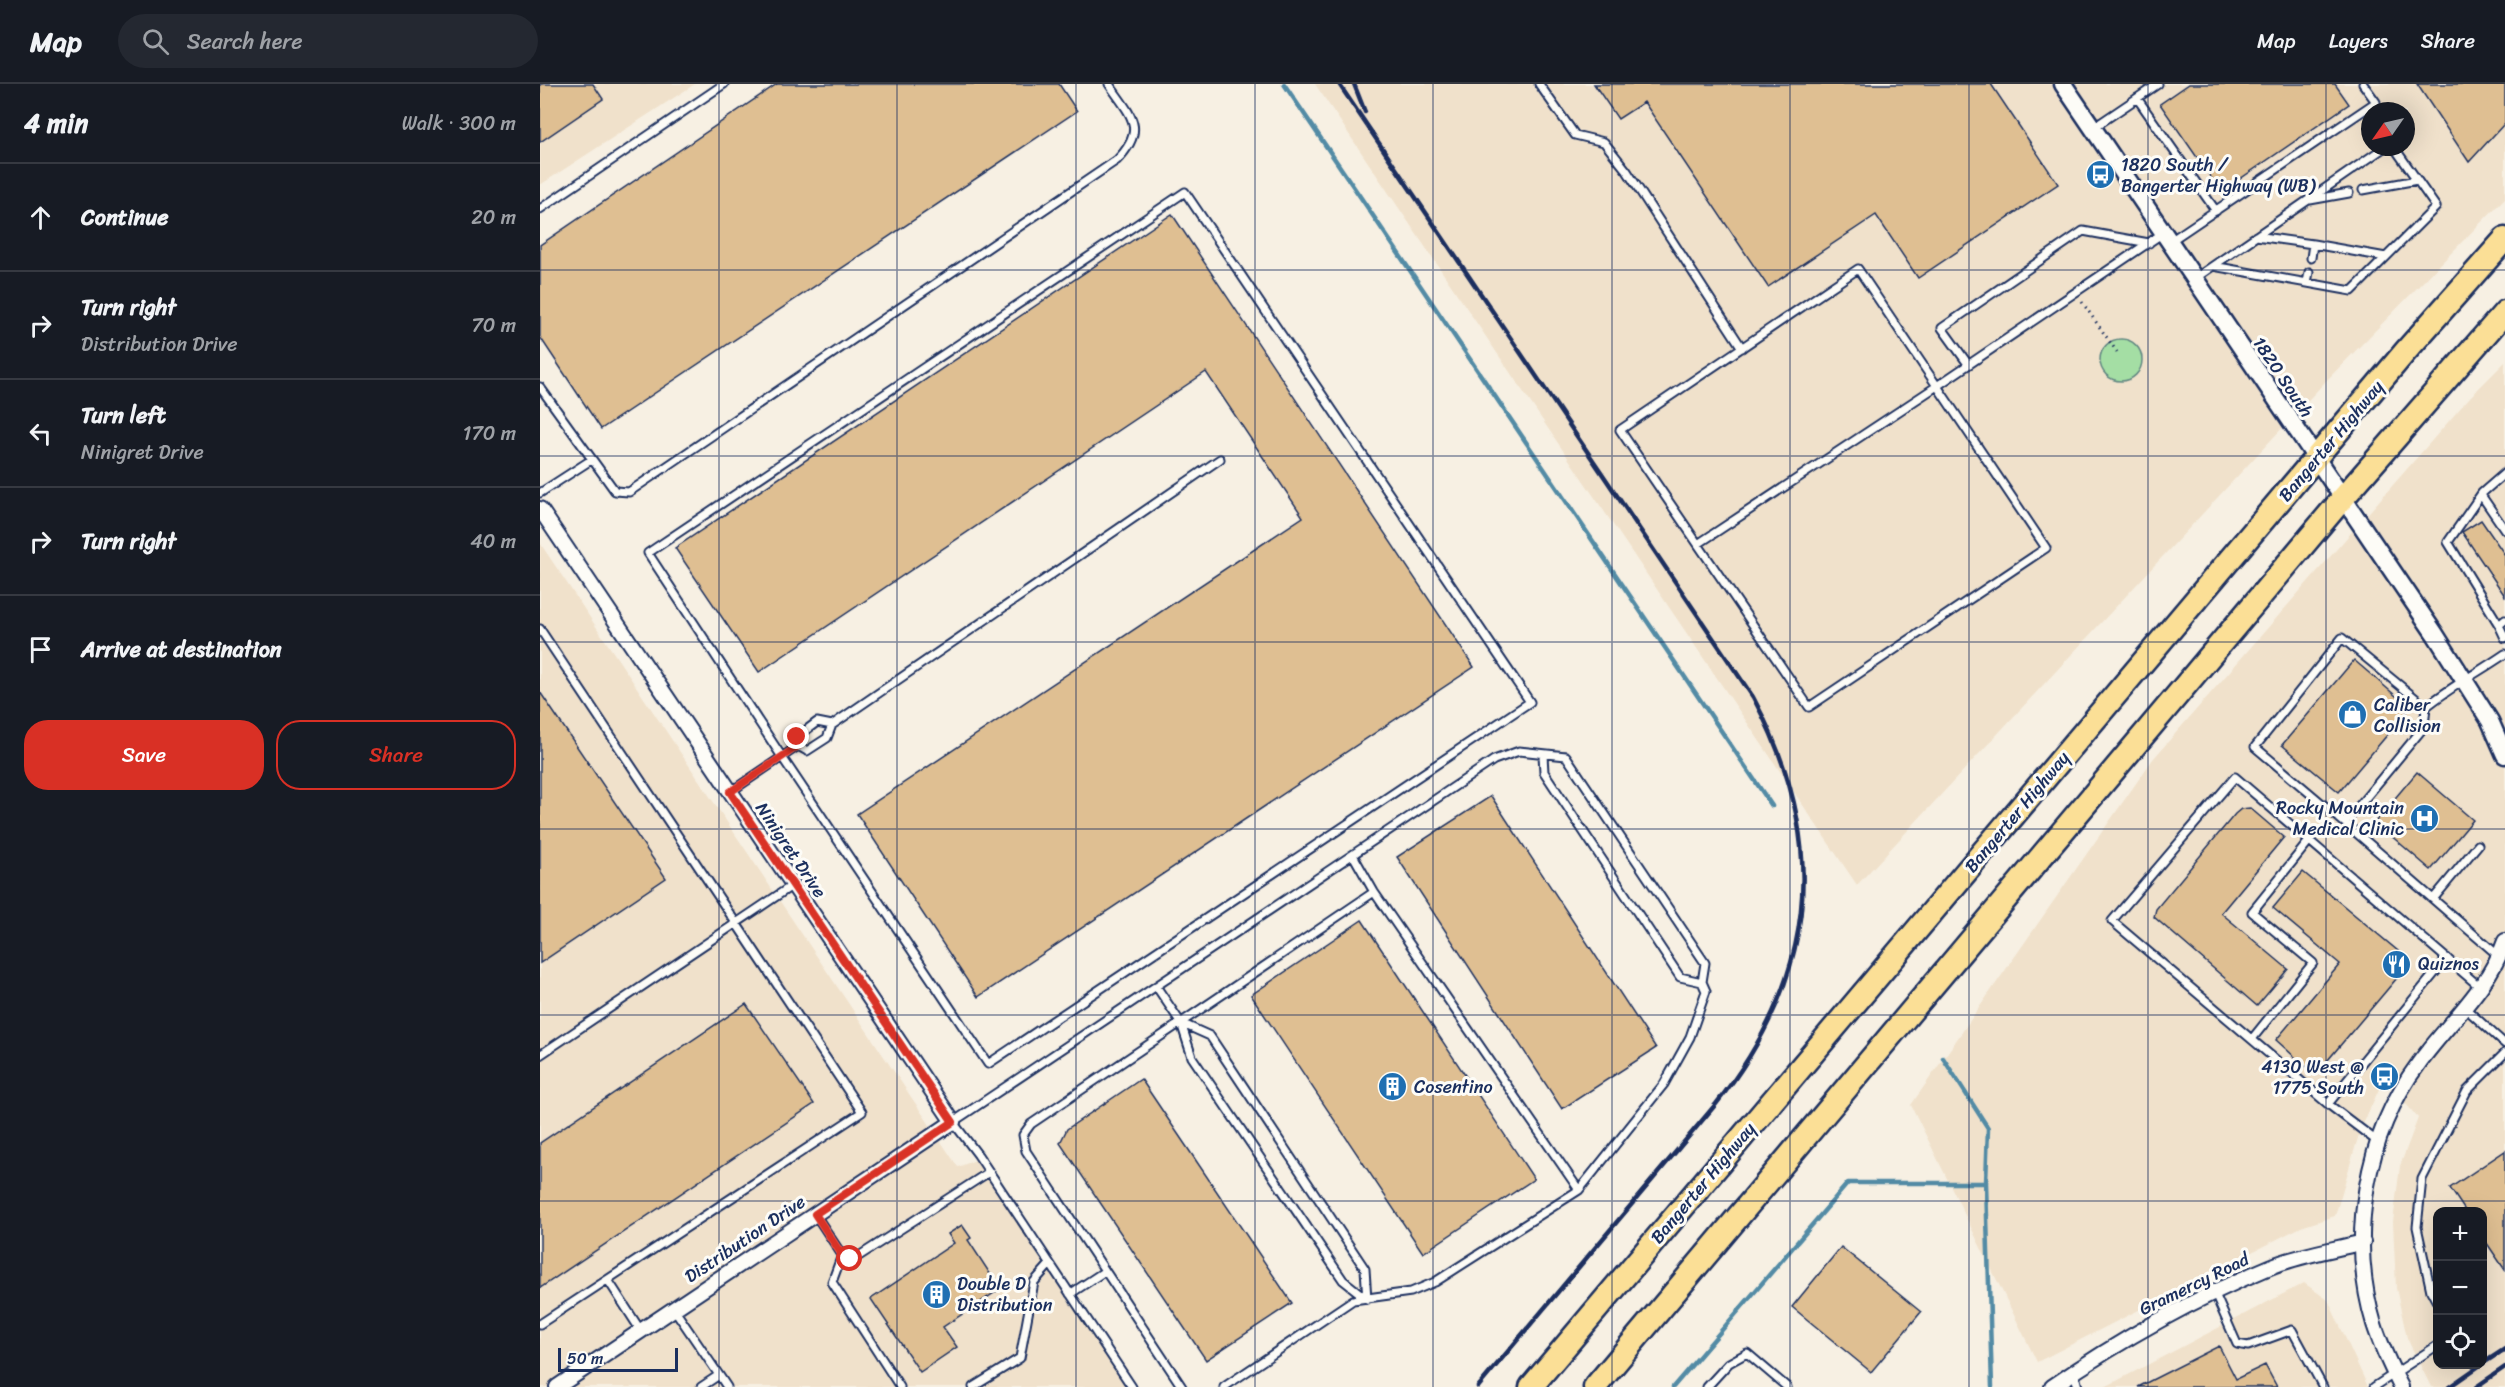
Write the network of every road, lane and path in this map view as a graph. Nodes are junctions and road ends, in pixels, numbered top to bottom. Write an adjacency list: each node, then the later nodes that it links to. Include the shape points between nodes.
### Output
1 (724, 84): 15 (lane)
2 (1109, 84): 36 (lane, via 1133,119 1135,130 1133,140 1117,160 629,492 615,491)
3 (1539, 84): 30 (lane, via 1575,135 1604,142 1628,171)
4 (2158, 84): 7 (lane)
5 (2363, 84): 16 (lane, via 2376,102)
6 (2068, 86): 8 (street, 1820 South)
7 (2138, 98): 8 (lane); 16 (lane)
8 (2093, 128): 18 (street, 1820 South)
9 (2372, 156): 14 (lane)
10 (2400, 156): 11 (lane)
11 (2417, 180): 12 (lane); 22 (lane, via 2436,207)
12 (2363, 190)
13 (2349, 193): 14 (lane)
14 (2308, 201): 17 (lane)
15 (540, 209)
16 (2216, 210): 18 (lane)
17 (2256, 236): 21 (lane); 24 (lane)
18 (2166, 237): 20 (lane); 26 (street, 1820 South)
19 (2505, 239): 37 (highway, Bangerter Highway)
20 (2149, 243): 28 (lane); 32 (lane, via 2083,231 1942,328)
21 (2313, 244): 22 (lane); 23 (lane)
22 (2386, 257): 27 (lane, via 2352,291)
23 (2311, 258)
24 (2214, 266): 26 (lane); 27 (lane)
25 (2309, 272): 27 (lane)
26 (2194, 279): 37 (street, 1820 South)
27 (2307, 283)
28 (2075, 292): 31 (path); 32 (lane)
29 (2505, 312): 41 (highway)
30 (1742, 348): 33 (lane, via 1858,269); 44 (lane, via 1620,430)
31 (2117, 352)
32 (1968, 364): 33 (lane)
33 (1937, 386): 44 (lane); 44 (lane, via 2046,548 1809,707)
34 (540, 387): 36 (lane)
35 (1220, 459): 52 (lane)
36 (591, 460): 39 (lane)
37 (2316, 460): 41 (street, 1820 South); 109 (highway, Bangerter Highway)
38 (2505, 473): 40 (lane)
39 (540, 493)
40 (2481, 495): 43 (lane); 45 (lane, via 2448,542)
41 (2343, 498): 49 (street, 1820 South); 110 (highway)
42 (540, 509): 58 (street, Ninigret Drive)
43 (2505, 530)
44 (1698, 544)
45 (2502, 623): 47 (lane)
46 (540, 629): 66 (lane)
47 (2505, 638)
48 (2505, 654): 49 (lane)
49 (2465, 682): 50 (lane); 51 (street, 1820 South)
50 (2426, 707): 59 (lane, via 2424,727); 59 (lane, via 2342,638 2255,747)
51 (2490, 721): 53 (street); 56 (street, 1820 South)
52 (832, 725): 54 (lane, via 827,738 807,751); 54 (lane, via 817,722 797,737)
53 (2505, 736)
54 (798, 746): 57 (lane)
55 (1543, 755): 62 (lane, via 1519,751 1494,760); 70 (lane, via 1544,772 1680,977); 70 (lane, via 1566,756 1705,963)
56 (2505, 755)
57 (782, 757): 57 (lane, via 988,1064 1530,702 1185,192 648,553); 58 (lane)
58 (730, 792): 63 (street, Ninigret Drive)
59 (2345, 823): 65 (lane)
60 (2309, 841): 69 (lane); 75 (lane, via 2252,912 2313,963); 75 (lane, via 2235,777 2112,921)
61 (2478, 845): 65 (lane)
62 (1353, 855): 64 (lane); 71 (lane)
63 (793, 885): 66 (lane); 80 (street, Ninigret Drive)
64 (1374, 892): 74 (lane); 83 (lane)
65 (2434, 898): 68 (lane)
66 (738, 922): 78 (lane); 89 (lane, via 862,1112)
67 (2505, 941): 68 (street)
68 (2500, 957): 72 (street)
69 (2447, 958): 72 (lane); 79 (lane)
70 (1702, 982): 83 (lane, via 1706,991 1693,1028 1664,1084)
71 (1156, 986): 74 (lane); 80 (lane)
72 (2481, 987): 73 (street)
73 (2464, 1007): 76 (lane); 81 (street, via 2418,1065 2388,1115)
74 (1181, 1023): 88 (lane, via 1031,1124 1023,1135 1026,1151); 93 (lane, via 1192,1057 1343,1280); 93 (lane, via 1210,1036 1365,1269)
75 (2252, 1039): 79 (lane)
76 (2505, 1044)
77 (2505, 1053): 92 (lane, via 2467,1091 2422,1179 2417,1227)
78 (540, 1055)
79 (2328, 1104): 81 (lane)
80 (953, 1122): 82 (lane); 84 (street, Distribution Drive)
81 (2378, 1142): 85 (street, via 2364,1202)
82 (989, 1172): 86 (lane, via 859,1256 850,1259); 87 (lane)
83 (1579, 1190): 93 (lane, via 1436,1282 1411,1292)
84 (815, 1214): 86 (lane); 94 (street, Distribution Drive)
85 (2363, 1242): 91 (street, Gramercy Road, via 2271,1266); 99 (street, via 2374,1323)
86 (842, 1255): 104 (lane, via 832,1282)
87 (1050, 1264): 90 (lane); 105 (lane, via 1034,1282 1020,1358)
88 (1105, 1271): 90 (lane); 107 (lane)
89 (608, 1280): 95 (lane); 96 (lane)
90 (1070, 1294): 106 (lane)
91 (2215, 1294): 98 (street, Gramercy Road, via 2131,1336); 115 (lane, via 2237,1344 2248,1346 2292,1330)
92 (2433, 1295)
93 (1367, 1299): 108 (lane, via 1353,1300)
94 (674, 1309): 96 (street, Distribution Drive); 100 (lane)
95 (540, 1324)
96 (641, 1331): 101 (street, Distribution Drive)
97 (2433, 1349): 99 (lane)
98 (2074, 1372): 113 (street, Gramercy Road); 114 (lane)
99 (2394, 1372): 116 (lane); 117 (street)
100 (719, 1375): 102 (lane); 103 (lane)
101 (557, 1387)
102 (701, 1387)
103 (727, 1387)
104 (900, 1387)
105 (973, 1387)
106 (1132, 1387)
107 (1182, 1387)
108 (1224, 1387)
109 (1531, 1387)
110 (1595, 1387)
111 (1707, 1387): 112 (lane, via 1729,1363 1747,1353)
112 (1787, 1387)
113 (2052, 1387)
114 (2078, 1387)
115 (2323, 1387)
116 (2374, 1387)
117 (2402, 1387)

